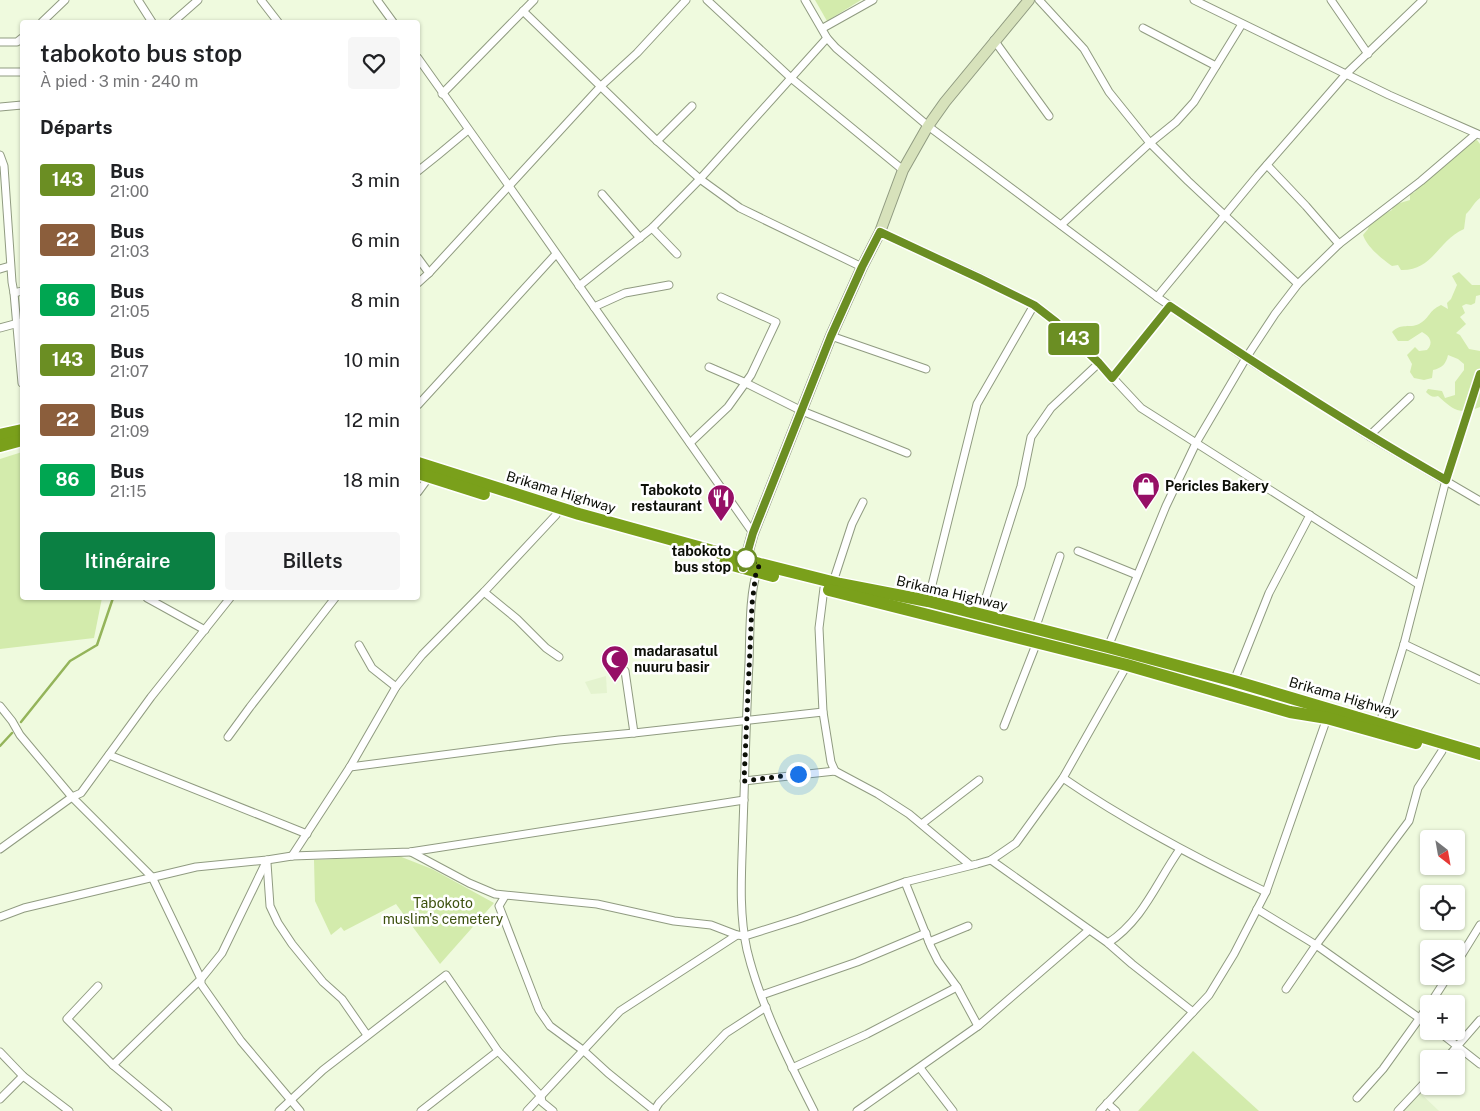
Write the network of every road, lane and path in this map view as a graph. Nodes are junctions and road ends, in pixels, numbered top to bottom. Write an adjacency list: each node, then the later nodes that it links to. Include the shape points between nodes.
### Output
1 (65, 0): 17 (street)
2 (138, 0): 18 (street)
3 (198, 0): 19 (street)
4 (261, 0): 20 (street)
5 (378, 0): 21 (street)
6 (534, 0): 16 (street)
7 (686, 0): 36 (street)
8 (707, 0): 35 (street)
9 (805, 0): 23 (street)
10 (873, 0): 23 (street)
11 (1029, 0): 27 (street)
12 (1039, 0): 46 (street, via 1084,49 1109,92)
13 (1194, 0): 22 (street)
14 (1331, 0): 29 (street)
15 (1423, 0): 29 (street)
16 (523, 11): 36 (street); 37 (street)
17 (44, 20)
18 (151, 20)
19 (175, 20)
20 (276, 20)
21 (392, 20)
22 (1242, 24): 31 (street); 34 (street)
23 (823, 28): 25 (street)
24 (1143, 28): 31 (street)
25 (828, 38): 35 (street); 42 (street)
26 (20, 40): 28 (street)
27 (994, 40): 41 (street); 42 (street)
28 (0, 42)
29 (1368, 54): 34 (street)
30 (420, 61): 37 (street)
31 (1216, 66): 46 (street, via 1194,102 1176,122)
32 (0, 72): 33 (street)
33 (20, 72)
34 (1347, 73): 44 (street); 48 (street)
35 (791, 78): 50 (street); 51 (street)
36 (601, 86): 45 (street); 52 (street)
37 (442, 94): 43 (street)
38 (20, 105): 40 (street)
39 (692, 106): 45 (street)
40 (0, 107)
41 (1049, 116)
42 (928, 126): 50 (street); 55 (street)
43 (468, 130): 49 (street); 52 (street)
44 (1478, 135): 60 (street)
45 (657, 141): 51 (street)
46 (1150, 142): 54 (street); 55 (street)
47 (0, 155): 57 (street, via 4,166)
48 (1267, 165): 54 (street); 60 (street)
49 (420, 170)
50 (903, 170): 58 (street)
51 (700, 179): 56 (street); 65 (street, via 740,208)
52 (509, 186): 61 (street); 67 (street)
53 (602, 194): 59 (street)
54 (1225, 215): 69 (street); 75 (street)
55 (1061, 226): 75 (street)
56 (652, 228): 59 (street); 62 (street)
57 (4, 232): 64 (street)
58 (880, 232): 65 (street); 76 (street)
59 (640, 238): 71 (street)
60 (1339, 244): 69 (street)
61 (556, 254): 71 (street); 91 (street)
62 (677, 254)
63 (420, 261): 67 (street)
64 (10, 266): 66 (street); 73 (street)
65 (862, 267): 81 (street)
66 (0, 269)
67 (429, 273): 68 (street)
68 (420, 281)
69 (1298, 284): 83 (street)
70 (669, 285): 78 (street, via 626,293)
71 (579, 286): 78 (street)
72 (20, 292): 73 (street)
73 (14, 293): 79 (street)
74 (721, 298): 89 (street, via 776,322)
75 (1157, 298): 77 (street)
76 (1034, 305): 84 (street); 120 (street, via 977,404)
77 (1170, 306): 83 (street); 88 (street)
78 (594, 307): 97 (street)
79 (19, 323): 80 (street); 82 (street)
80 (0, 328)
81 (831, 336): 86 (street); 92 (street)
82 (20, 343)
83 (1246, 358): 95 (street); 98 (street)
84 (1099, 363): 88 (street); 121 (street, via 1051,408 1031,437 1020,486)
85 (708, 368): 89 (street)
86 (926, 369)
87 (1480, 374): 103 (street)
88 (1112, 378): 98 (street, via 1141,408)
89 (746, 383): 92 (street); 97 (street, via 728,407)
90 (1410, 397): 95 (street)
91 (420, 403)
92 (802, 411): 100 (street); 108 (street)
93 (20, 430): 94 (highway)
94 (0, 435)
95 (1369, 436): 103 (street)
96 (20, 441): 99 (highway)
97 (690, 443): 108 (street)
98 (1196, 444): 107 (street); 113 (street)
99 (0, 446)
100 (907, 453)
101 (420, 464): 111 (highway, Brikama Highway)
102 (423, 475): 106 (highway, Brikama Highway)
103 (1446, 480): 104 (street); 114 (street)
104 (1480, 501)
105 (863, 502): 115 (street)
106 (556, 515): 111 (highway, Brikama Highway); 116 (street)
107 (1310, 515): 114 (street); 131 (street, via 1269,592)
108 (753, 533): 111 (street)
109 (1078, 551): 113 (street)
110 (1060, 556): 123 (street)
111 (744, 564): 112 (highway, Brikama Highway)
112 (758, 568): 115 (highway, Brikama Highway); 138 (street, via 752,604)
113 (1137, 574): 126 (street)
114 (1418, 584): 124 (street)
115 (828, 585): 120 (highway, Brikama Highway); 123 (highway, Brikama Highway); 135 (street, via 819,628)
116 (484, 592): 127 (street); 132 (street, via 422,655)
117 (151, 600): 122 (street)
118 (228, 600): 122 (street)
119 (334, 600): 142 (street)
120 (928, 601): 121 (highway, Brikama Highway)
121 (981, 614): 123 (highway, Brikama Highway)
122 (205, 630): 145 (street, via 151,696)
123 (1036, 635): 126 (highway, Brikama Highway); 128 (highway, Brikama Highway); 140 (street)
124 (1404, 644): 130 (street); 139 (street)
125 (359, 645): 132 (street, via 372,668)
126 (1108, 647): 131 (highway, Brikama Highway)
127 (559, 657)
128 (1127, 665): 136 (highway, Brikama Highway); 149 (street)
129 (625, 671): 141 (street)
130 (1480, 680)
131 (1234, 681): 133 (highway, Brikama Highway)
132 (396, 687): 147 (street)
133 (1294, 698): 136 (highway); 139 (highway, Brikama Highway)
134 (0, 706): 152 (street)
135 (823, 712): 138 (street); 148 (street)
136 (1290, 712): 137 (highway, Brikama Highway)
137 (1327, 718): 143 (highway, Brikama Highway); 166 (street)
138 (746, 720): 141 (street); 151 (street)
139 (1380, 724): 144 (highway, Brikama Highway)
140 (1004, 726)
141 (634, 733): 147 (street)
142 (228, 737)
143 (1442, 751): 146 (highway, Brikama Highway); 178 (street, via 1418,788 1409,821)
144 (1480, 754)
145 (110, 755): 152 (street, via 81,793); 155 (street)
146 (1480, 763)
147 (350, 767): 155 (street)
148 (835, 770): 151 (street); 154 (street)
149 (1063, 778): 157 (street, via 1103,806); 161 (street, via 1016,843)
150 (979, 780): 154 (street)
151 (744, 781): 153 (street)
152 (72, 797): 156 (street); 163 (street)
153 (744, 800): 158 (street); 175 (street)
154 (922, 823): 162 (street)
155 (307, 834): 159 (street)
156 (0, 849)
157 (1180, 849): 166 (street); 177 (street, via 1152,896 1121,934)
158 (410, 852): 159 (street); 165 (street)
159 (292, 856): 160 (street)
160 (267, 860): 163 (street, via 196,867); 180 (street, via 222,953); 190 (street, via 270,906 278,923)
161 (991, 860): 162 (street); 173 (street)
162 (970, 865): 164 (street)
163 (152, 877): 170 (street, via 24,908); 180 (street)
164 (905, 882): 174 (street); 175 (street)
165 (490, 892): 167 (street); 168 (street)
166 (1266, 892): 169 (street)
167 (505, 896): 168 (street); 175 (street, via 597,904 674,921 710,925)
168 (499, 906): 195 (street, via 539,1010 550,1026)
169 (1257, 909): 178 (street); 186 (street, via 1209,995)
170 (0, 918)
171 (1480, 925): 179 (street)
172 (968, 926): 176 (street)
173 (1089, 930): 177 (street); 189 (street)
174 (926, 933): 176 (street); 184 (street, via 857,962)
175 (741, 936): 184 (street); 195 (street, via 620,1011)
176 (929, 942): 182 (street)
177 (1108, 943): 186 (street)
178 (1316, 945): 183 (street); 187 (street)
179 (1465, 949)
180 (201, 979): 198 (street); 206 (street, via 201,984 236,1034)
181 (98, 986): 198 (street, via 67,1019)
182 (957, 987): 189 (street); 199 (street)
183 (1286, 989)
184 (762, 995): 185 (street)
185 (766, 1007): 199 (street); 215 (street, via 726,1033)
186 (1193, 1012): 207 (street)
187 (1420, 1018): 204 (street)
188 (1480, 1020): 192 (street)
189 (978, 1026): 200 (street)
190 (367, 1035): 194 (street, via 446,974); 206 (street)
191 (1450, 1040): 192 (street)
192 (1458, 1046): 193 (street); 197 (street)
193 (1454, 1050)
194 (498, 1051): 203 (street); 212 (street)
195 (584, 1051): 203 (street); 215 (street)
196 (0, 1052): 201 (street)
197 (1480, 1064)
198 (113, 1065): 209 (street)
199 (792, 1068): 216 (street)
200 (920, 1068): 217 (street); 218 (street)
201 (23, 1076): 205 (street); 208 (street)
202 (1420, 1088): 221 (street)
203 (541, 1096): 213 (street); 214 (street, via 542,1102)
204 (1357, 1098)
205 (0, 1099)
206 (291, 1100): 210 (street); 211 (street)
207 (1107, 1103): 219 (street); 220 (street)
208 (69, 1111)
209 (168, 1111)
210 (279, 1111)
211 (300, 1111)
212 (422, 1111)
213 (527, 1111)
214 (553, 1111)
215 (654, 1111)
216 (814, 1111)
217 (857, 1111)
218 (953, 1111)
219 (1100, 1111)
220 (1116, 1111)
221 (1398, 1111)

